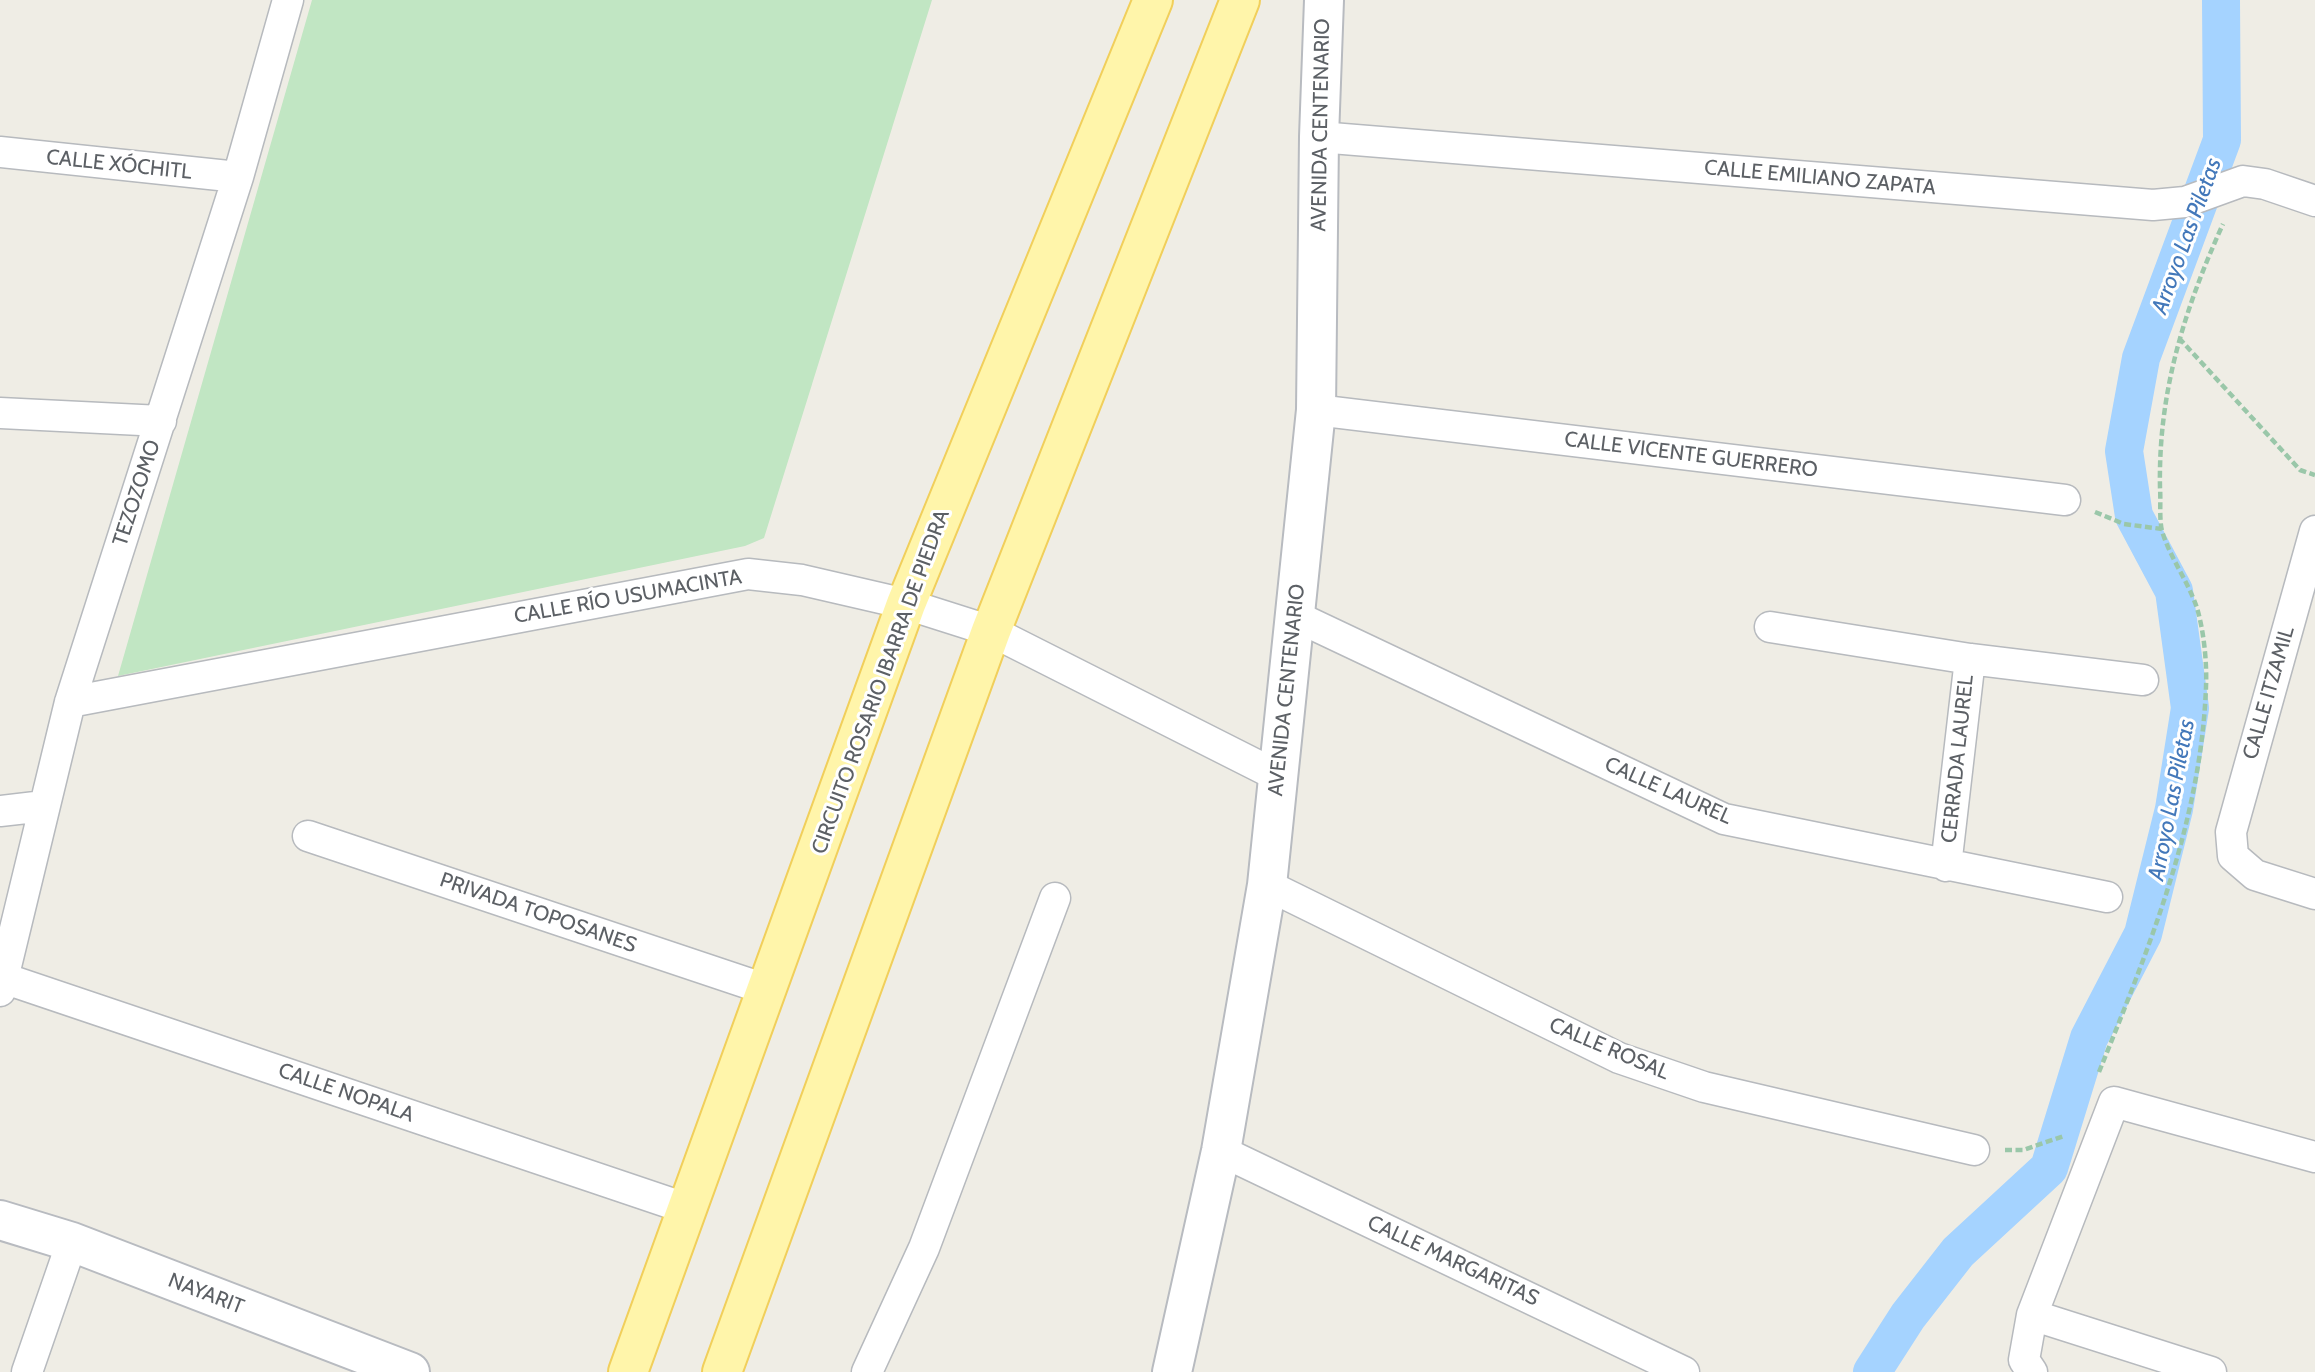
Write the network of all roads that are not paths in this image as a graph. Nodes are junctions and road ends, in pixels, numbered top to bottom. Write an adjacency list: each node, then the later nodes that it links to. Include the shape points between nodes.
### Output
1 (288, 0): 7 (street, TEZOZOMO)
2 (1153, 0): 14 (main road, CIRCUITO ROSARIO IBARRA DE PIEDRA)
3 (1240, 0): 17 (main road)
4 (1324, 0): 5 (street, AVENIDA CENTENARIO)
5 (1319, 136): 8 (street, CALLE EMILIANO ZAPATA, via 2139,204 2185,202 2243,181); 9 (street, AVENIDA CENTENARIO)
6 (0, 152): 7 (street, CALLE XÓCHITL)
7 (238, 177): 11 (street, TEZOZOMO)
8 (2315, 201)
9 (1316, 410): 12 (street, CALLE VICENTE GUERRERO); 15 (street, AVENIDA CENTENARIO)
10 (0, 413): 11 (street)
11 (161, 421): 20 (street, TEZOZOMO)
12 (2065, 500)
13 (2315, 531): 27 (street, CALLE ITZAMIL, via 2231,832 2233,856 2255,875)
14 (906, 604): 17 (street, CALLE RÍO USUMACINTA); 20 (street, CALLE RÍO USUMACINTA, via 802,580 748,574); 31 (main road, CIRCUITO ROSARIO IBARRA DE PIEDRA)
15 (1295, 616): 21 (street, AVENIDA CENTENARIO); 25 (street, CALLE LAUREL, via 1724,820)
16 (1770, 627): 18 (street)
17 (991, 631): 21 (street, CALLE RÍO USUMACINTA); 42 (main road)
18 (1970, 659): 19 (street, CERRADA LAUREL); 25 (street, CERRADA LAUREL)
19 (2143, 680)
20 (70, 702): 22 (street, TEZOZOMO)
21 (1278, 776): 26 (street, AVENIDA CENTENARIO)
22 (44, 806): 23 (street); 30 (street, TEZOZOMO)
23 (0, 811)
24 (309, 836): 31 (street, PRIVADA TOPOSANES)
25 (1946, 866): 28 (street, CALLE LAUREL)
26 (1267, 885): 32 (street, CALLE ROSAL, via 1619,1058 1704,1087); 33 (street, AVENIDA CENTENARIO)
27 (2315, 894)
28 (2107, 897)
29 (1055, 898): 43 (street, via 924,1248)
30 (2, 984): 35 (street, CALLE NOPALA)
31 (768, 990): 35 (main road, CIRCUITO ROSARIO IBARRA DE PIEDRA)
32 (1974, 1150)
33 (1222, 1151): 44 (street, AVENIDA CENTENARIO); 45 (street, CALLE MARGARITAS)
34 (2315, 1157): 38 (street, via 2105,1092)
35 (688, 1209): 41 (main road, CIRCUITO ROSARIO IBARRA DE PIEDRA)
36 (0, 1220): 37 (street, NAYARIT)
37 (72, 1242): 39 (street); 40 (street, NAYARIT)
38 (2032, 1315): 46 (street, via 2024,1360); 47 (street)
39 (27, 1372)
40 (410, 1372)
41 (628, 1372)
42 (722, 1372)
43 (867, 1372)
44 (1172, 1372)
45 (1684, 1372)
46 (2032, 1372)
47 (2211, 1372)

